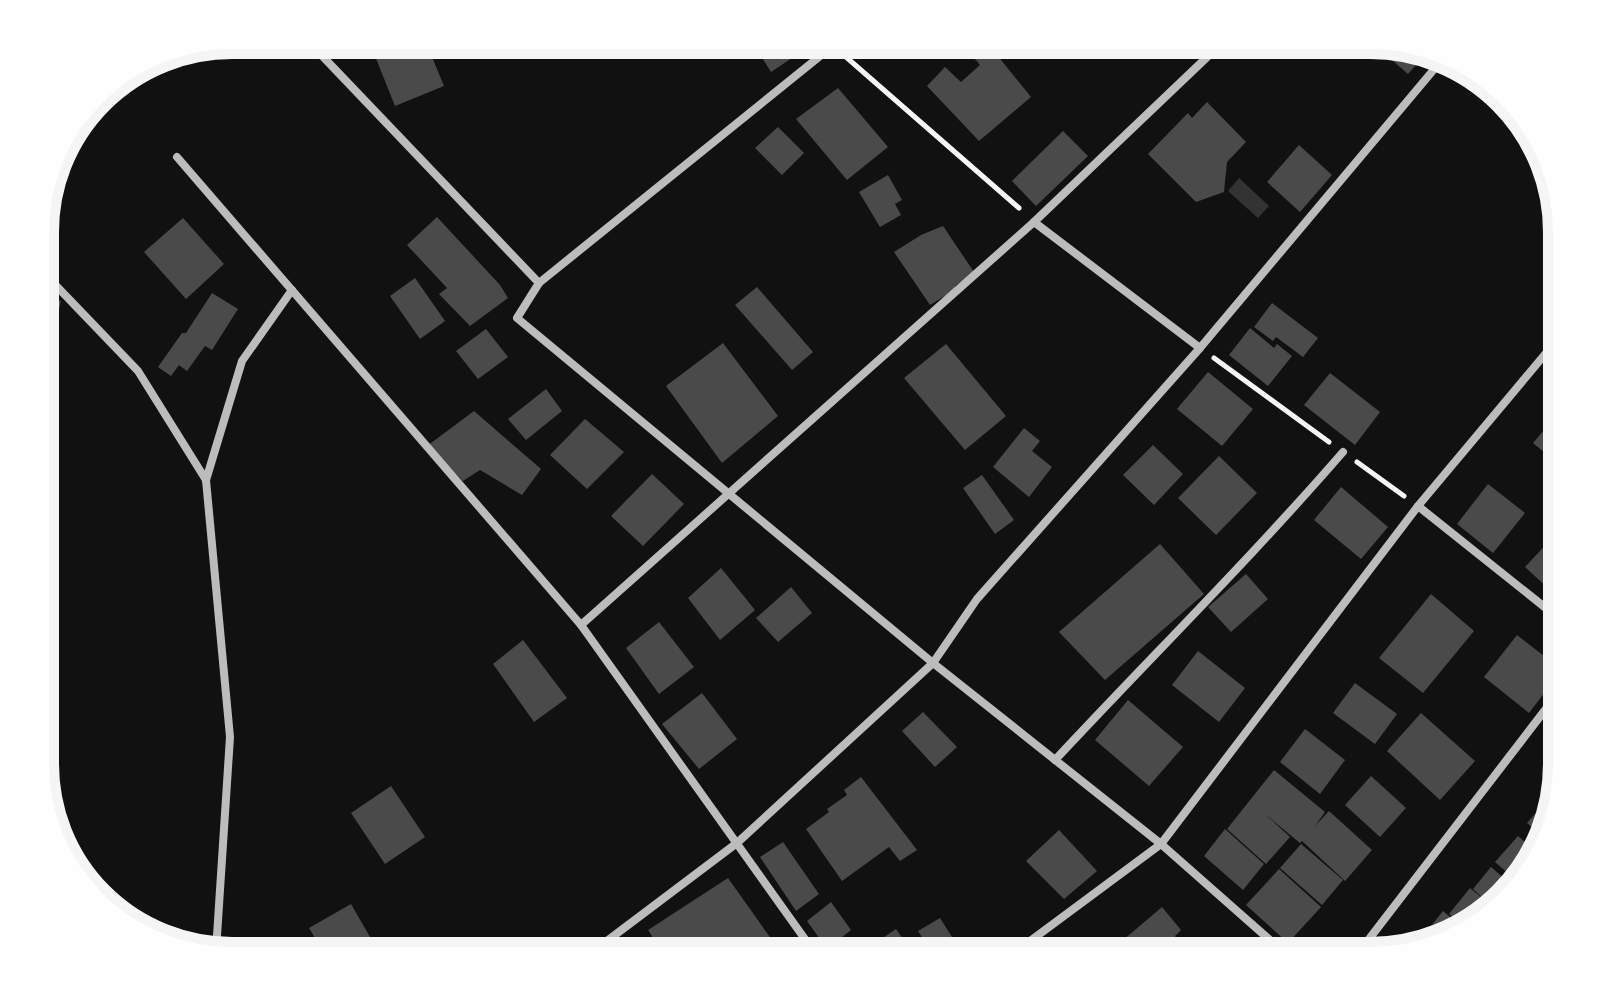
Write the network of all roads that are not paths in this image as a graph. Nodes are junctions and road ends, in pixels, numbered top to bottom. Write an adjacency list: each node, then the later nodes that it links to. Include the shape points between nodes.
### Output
1 (320, 54): 7 (street)
2 (822, 54): 7 (street)
3 (1210, 54): 6 (street)
4 (1436, 67): 10 (street)
5 (177, 157): 9 (street)
6 (1034, 222): 10 (street); 14 (street)
7 (539, 283): 14 (street, via 517,318)
8 (54, 284): 13 (street, via 138,371)
9 (292, 290): 13 (street, via 242,361); 17 (street)
10 (1200, 348): 18 (street, via 977,599)
11 (1548, 351): 15 (street)
12 (1343, 452): 20 (street)
13 (206, 480): 23 (street, via 230,737)
14 (732, 493): 17 (street); 18 (street)
15 (1418, 506): 16 (street); 22 (street)
16 (1548, 610)
17 (581, 625): 21 (street)
18 (933, 663): 20 (street); 21 (street)
19 (1548, 706): 28 (street)
20 (1055, 760): 22 (street)
21 (737, 843): 24 (street); 25 (street)
22 (1161, 844): 26 (street); 27 (street)
23 (217, 941)
24 (606, 942)
25 (807, 942)
26 (1029, 942)
27 (1272, 942)
28 (1367, 942)

